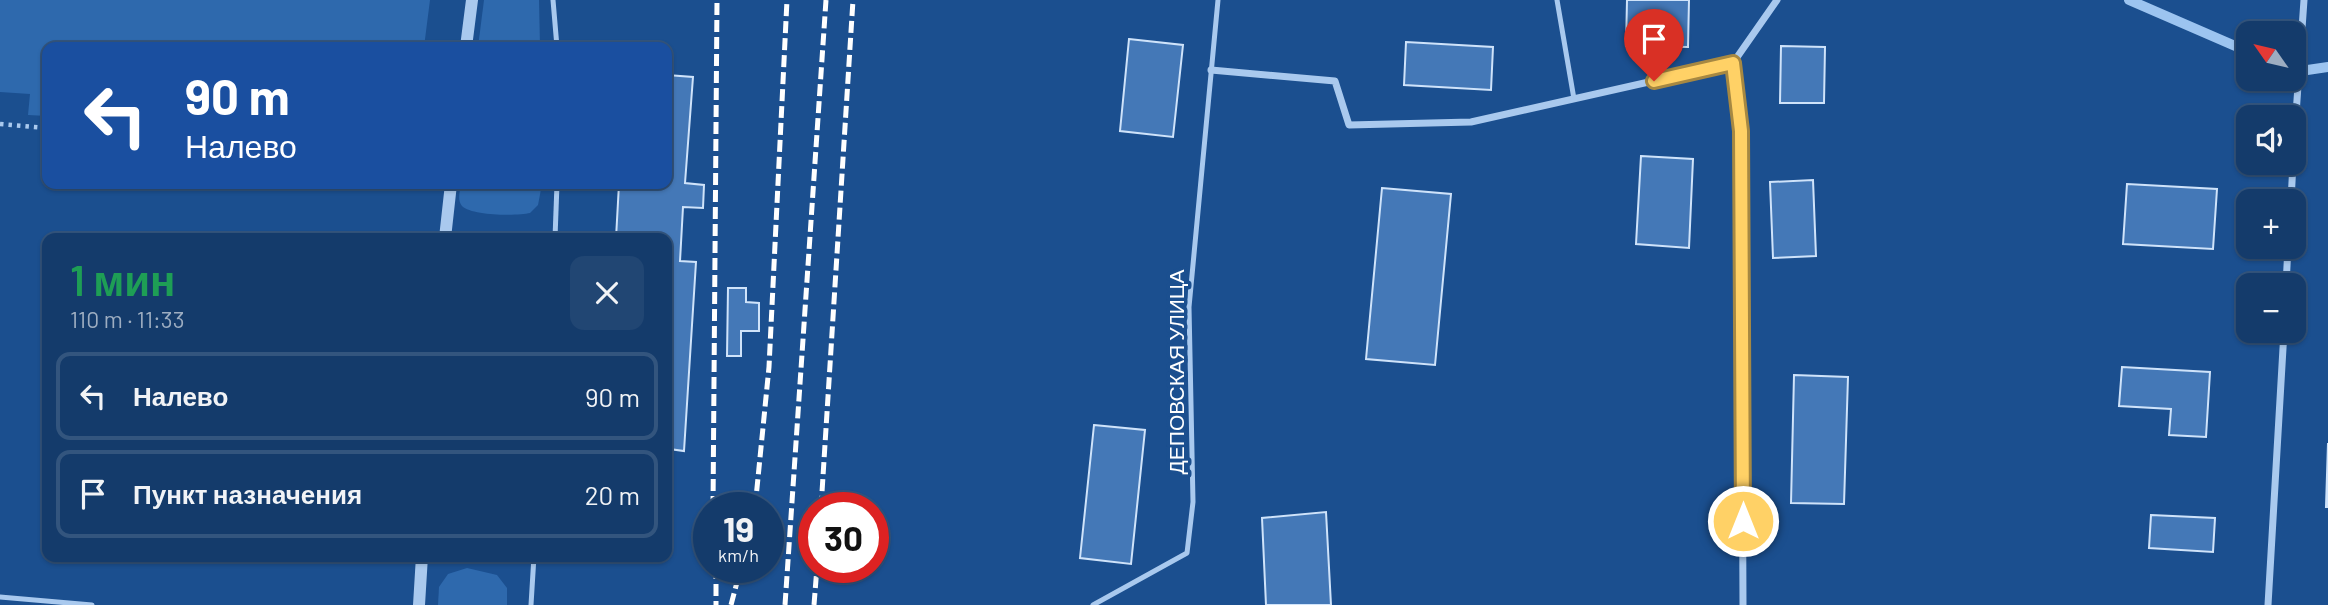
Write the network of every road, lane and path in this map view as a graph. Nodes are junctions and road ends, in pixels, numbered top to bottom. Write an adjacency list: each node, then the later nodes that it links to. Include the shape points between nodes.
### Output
1 (472, 0): 7 (street)
2 (553, 0): 8 (lane)
3 (1218, 0): 10 (lane, ДЕПОВСКАЯ УЛИЦА)
4 (1558, 0): 11 (lane)
5 (1777, 0): 9 (street)
6 (2304, 0): 12 (street)
7 (467, 42)
8 (557, 42)
9 (1733, 63): 11 (street); 27 (street, via 1741,131)
10 (1210, 70): 11 (street, via 1335,81 1349,125 1471,122); 26 (lane, ДЕПОВСКАЯ УЛИЦА, via 1189,307 1193,502 1187,553)
11 (1574, 99)
12 (2297, 105)
13 (0, 124): 14 (path)
14 (42, 128)
15 (450, 189): 17 (street)
16 (557, 189): 18 (lane)
17 (446, 233)
18 (555, 233)
19 (2283, 343): 28 (street)
20 (422, 562): 24 (street)
21 (534, 562): 25 (lane)
22 (0, 597): 23 (lane)
23 (92, 605)
24 (419, 605)
25 (531, 605)
26 (1093, 605)
27 (1743, 605)
28 (2269, 605)

